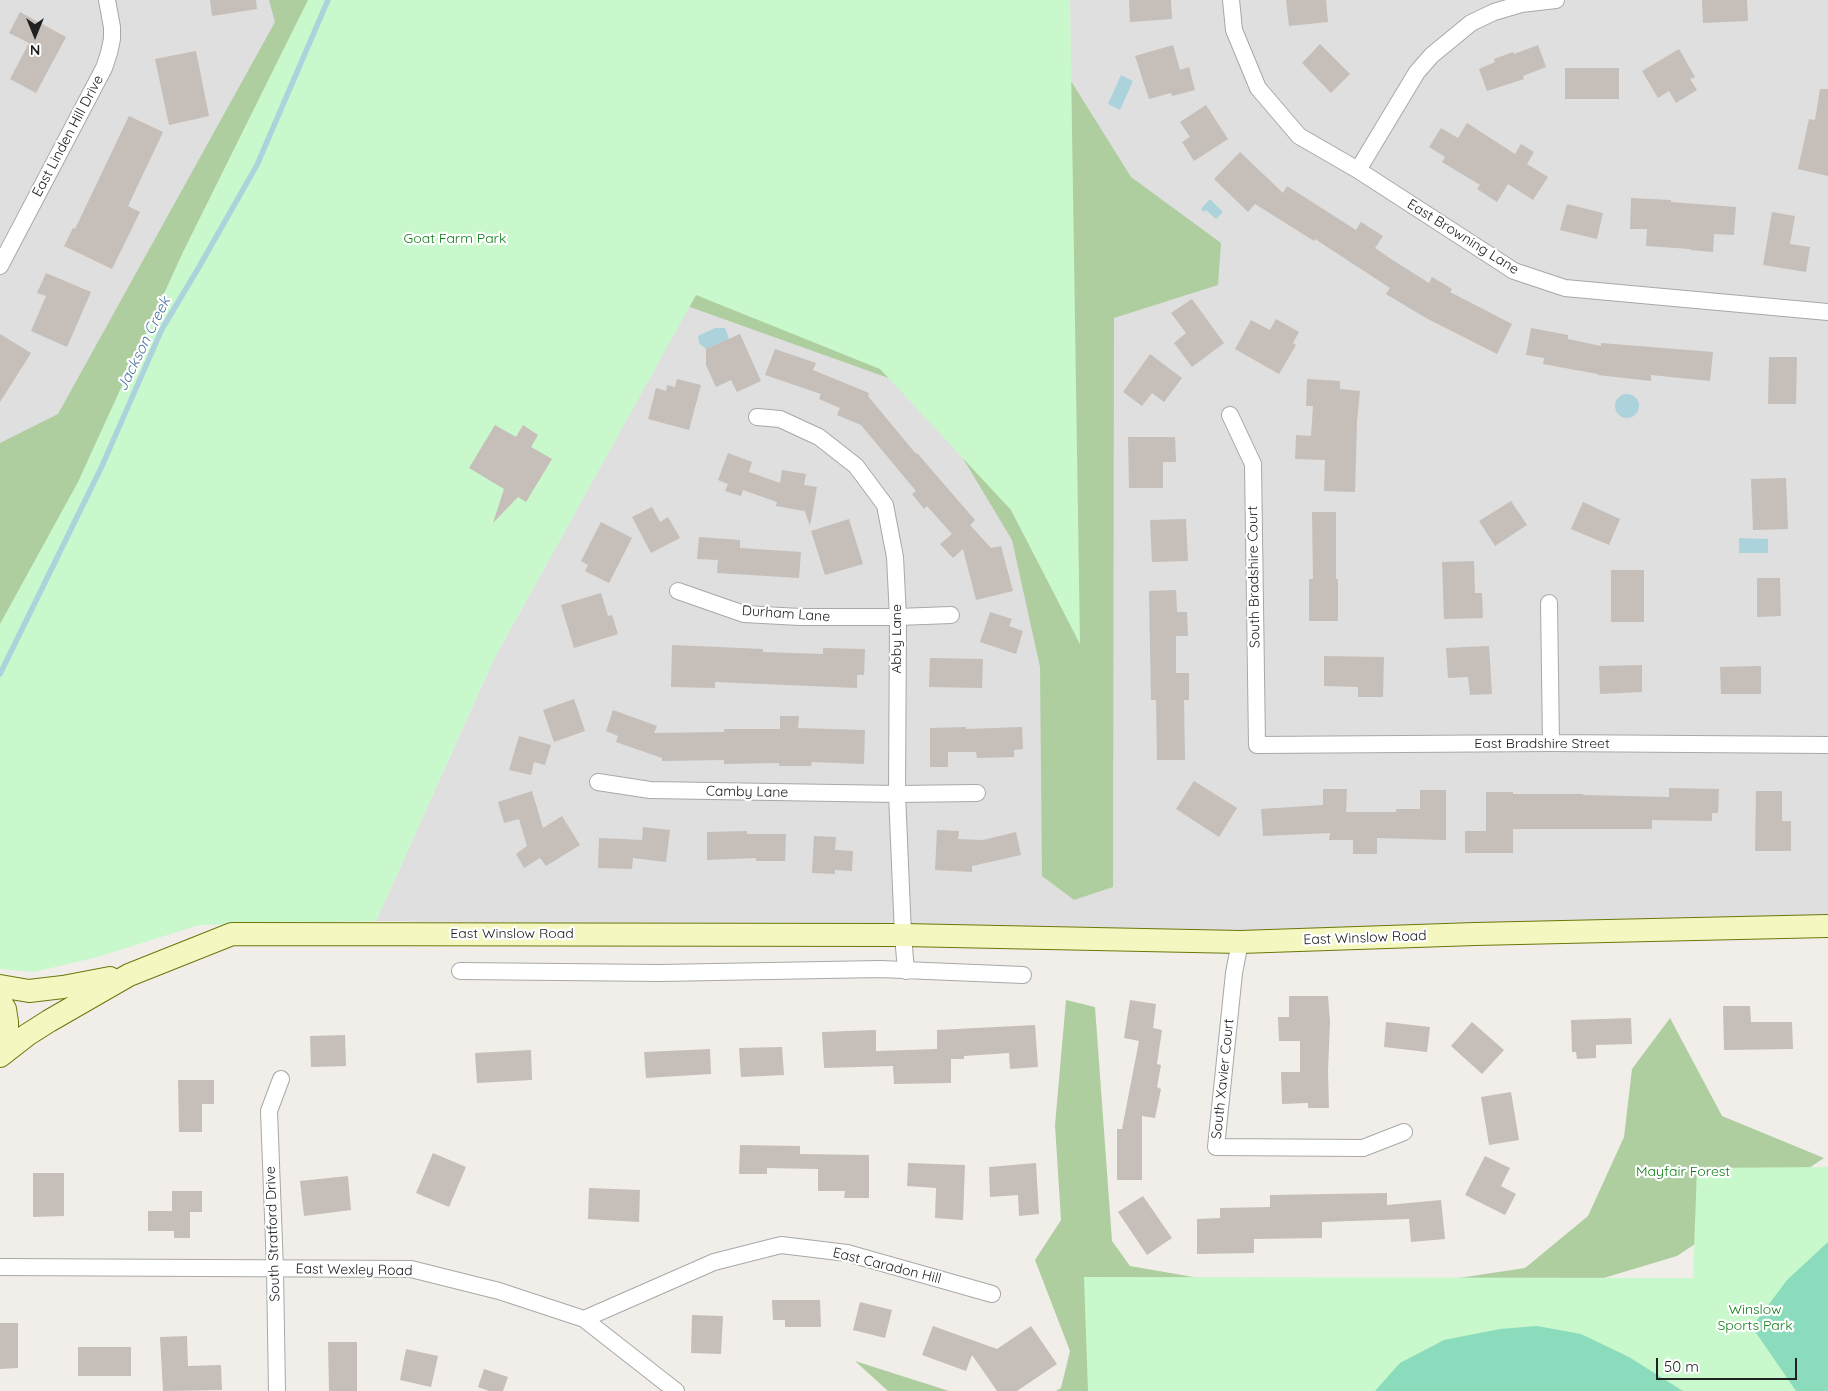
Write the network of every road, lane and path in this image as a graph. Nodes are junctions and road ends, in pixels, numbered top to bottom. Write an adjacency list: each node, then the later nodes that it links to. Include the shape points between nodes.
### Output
1 (107, 0): 5 (street, East Linden Hill Drive, via 112,39 104,68)
2 (1232, 0): 4 (street, East Browning Lane, via 1234,30 1258,88 1299,136)
3 (1556, 0): 4 (street, via 1521,4 1494,12 1471,24 1438,49 1416,72)
4 (1358, 170): 6 (street, East Browning Lane, via 1514,271 1565,288)
5 (0, 266)
6 (1828, 312)
7 (1230, 415): 14 (street, South Bradshire Court, via 1253,464)
8 (757, 417): 12 (street, Abby Lane, via 780,419 819,437 856,466 885,505 895,557)
9 (678, 591): 12 (street, Durham Lane, via 744,614)
10 (1549, 603): 13 (street)
11 (951, 614): 12 (street, Durham Lane)
12 (898, 617): 18 (street, Abby Lane)
13 (1551, 743): 14 (street, East Bradshire Street); 15 (street, East Bradshire Street)
14 (1257, 745)
15 (1828, 746)
16 (598, 782): 18 (street, Camby Lane, via 650,790)
17 (976, 793): 18 (street, Camby Lane)
18 (896, 794): 20 (street, Abby Lane)
19 (1828, 926): 21 (main road, East Winslow Road)
20 (903, 935): 21 (main road, East Winslow Road); 23 (street); 24 (main road, East Winslow Road, via 232,934)
21 (1240, 942): 31 (street, South Xavier Court, via 1216,1146 1363,1148)
22 (460, 971): 23 (street, via 660,974)
23 (906, 971): 25 (street)
24 (129, 975): 26 (main road, East Winslow Road, via 29,991); 29 (main road, East Winslow Road, via 41,1025)
25 (1023, 975)
26 (0, 986)
27 (0, 1000): 28 (main road, via 7,1022 7,1035)
28 (0, 1052)
29 (0, 1056)
30 (281, 1079): 33 (street, South Stratford Drive, via 269,1111)
31 (1404, 1132)
32 (0, 1267): 33 (street, East Wexley Road)
33 (275, 1269): 35 (street, East Wexley Road, via 411,1269 499,1291); 36 (street, South Stratford Drive)
34 (992, 1294): 35 (street, East Caradon Hill, via 847,1253 781,1245 714,1262)
35 (584, 1319): 37 (street, East Wexley Road)
36 (277, 1391)
37 (676, 1391)

